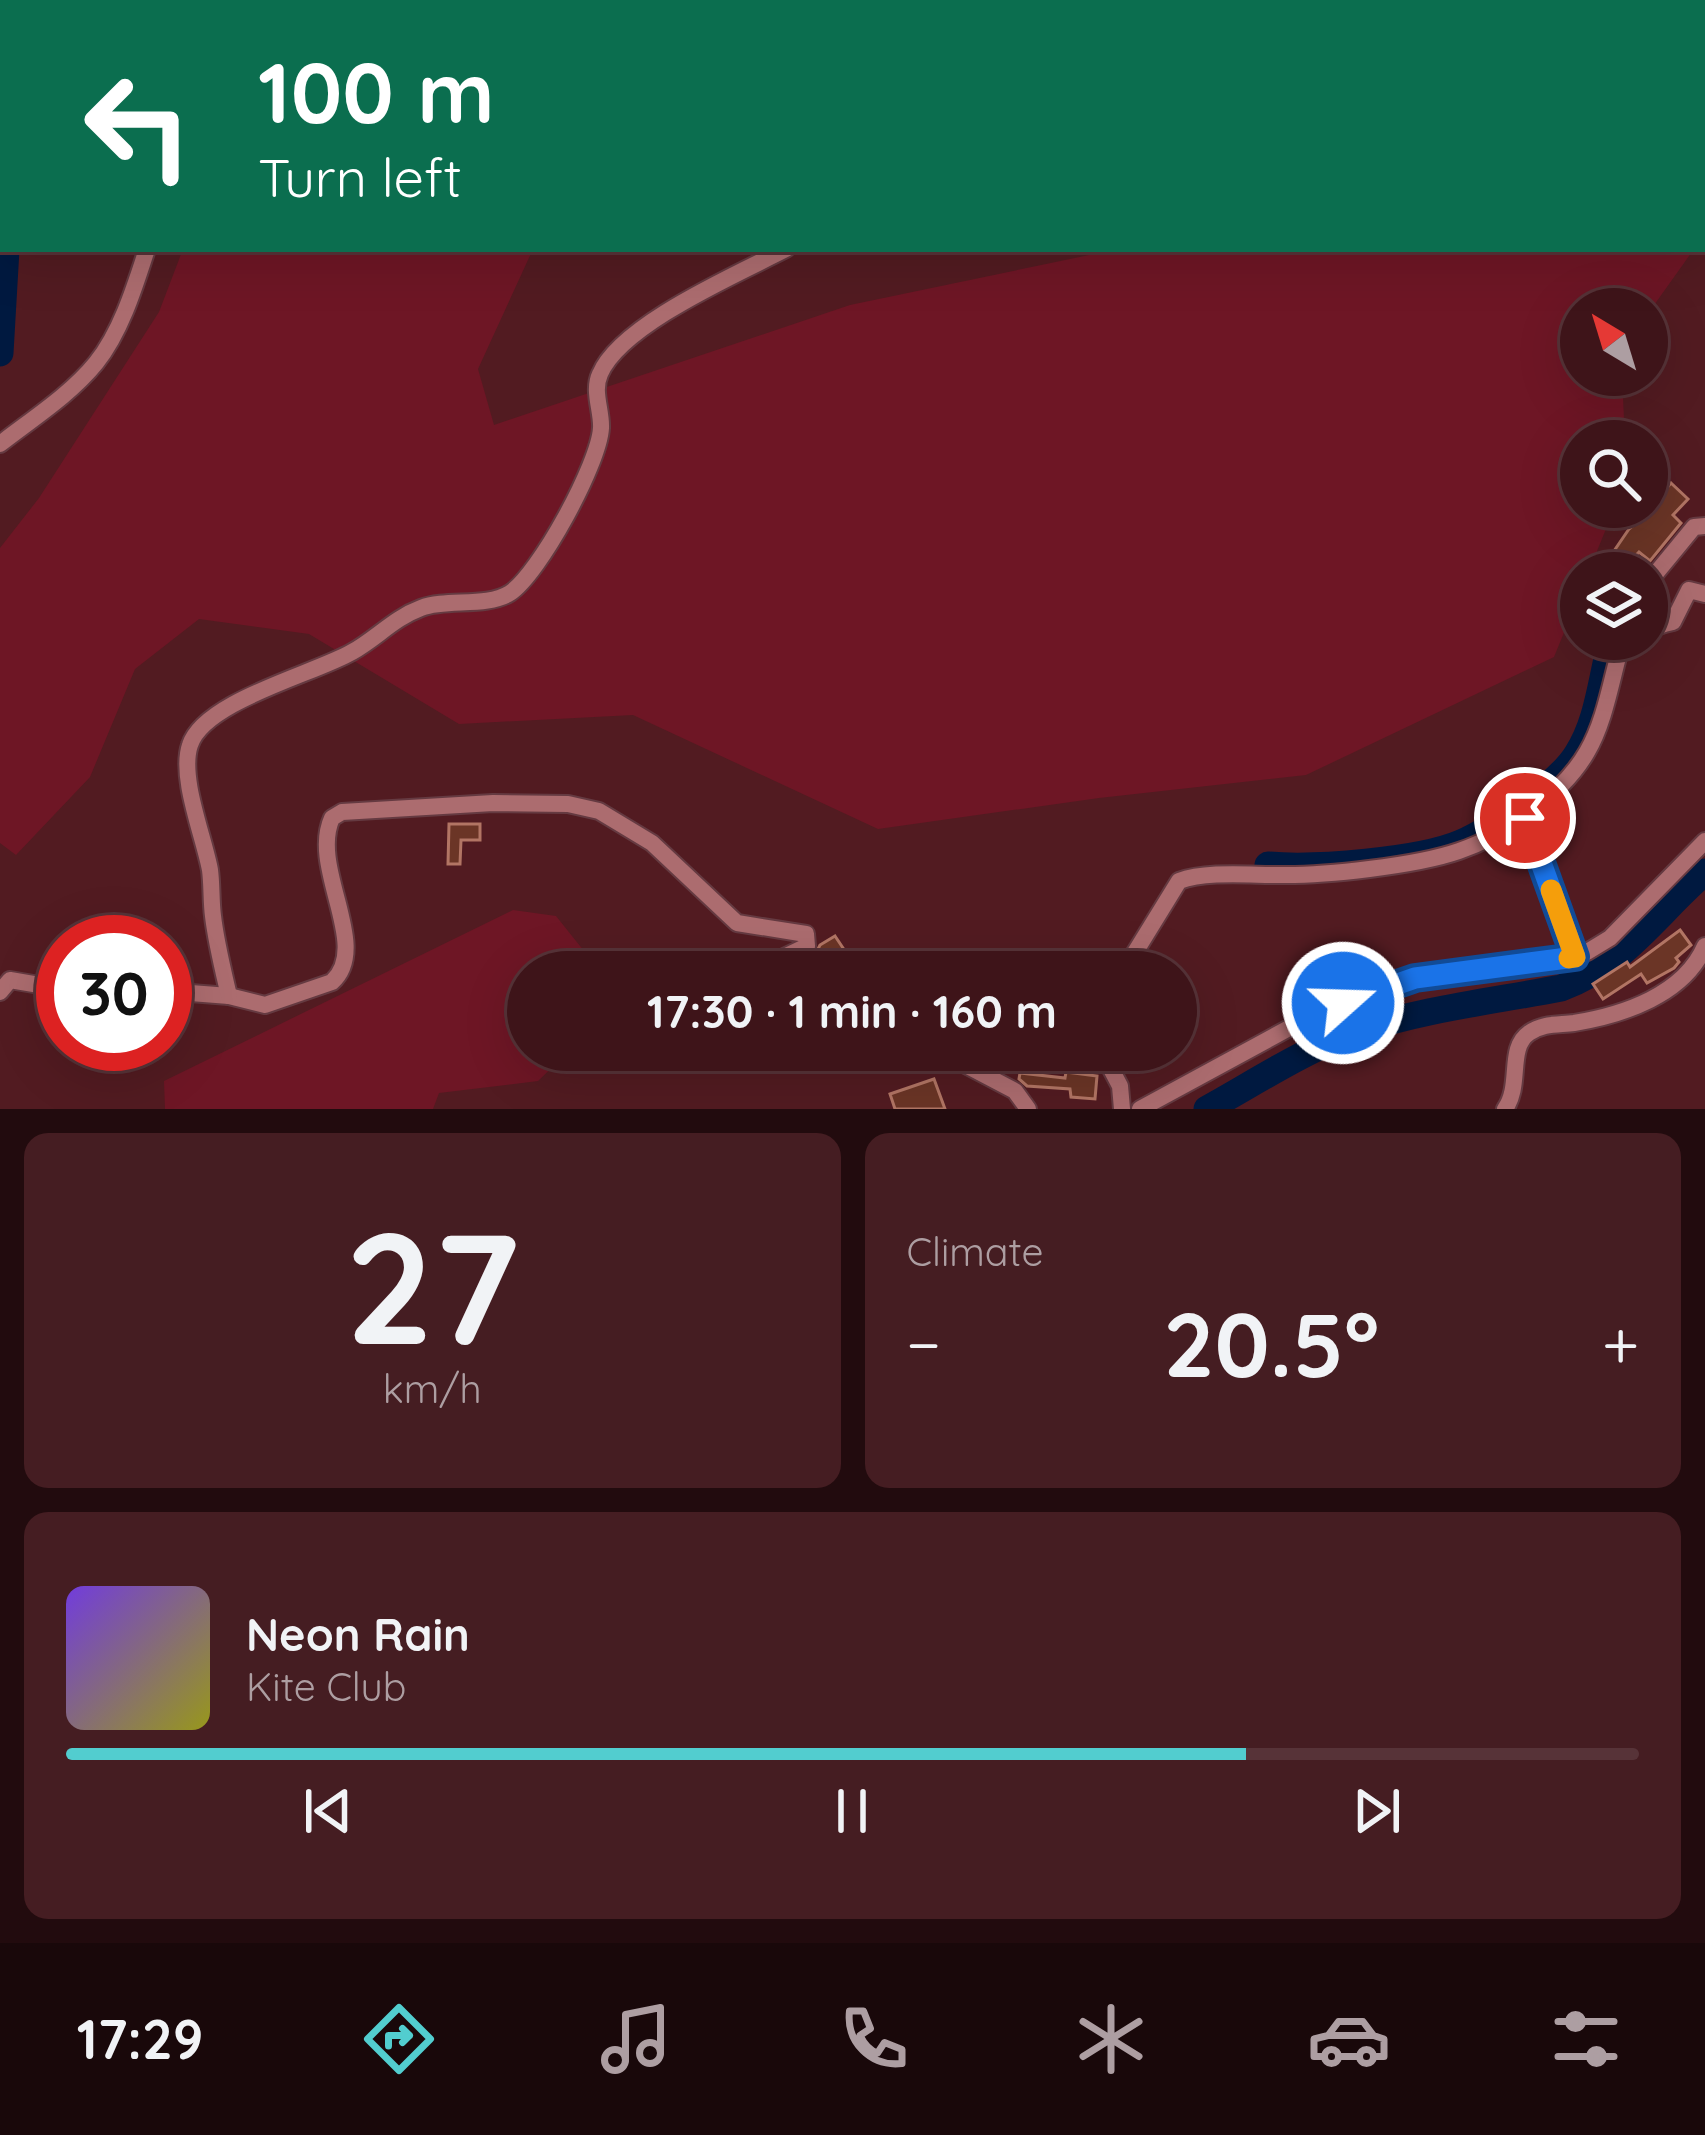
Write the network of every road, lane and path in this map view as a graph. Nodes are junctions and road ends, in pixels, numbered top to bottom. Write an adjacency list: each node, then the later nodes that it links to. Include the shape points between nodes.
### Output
1 (146, 252): 3 (street, via 98,362)
2 (781, 252): 18 (street, via 678,306 613,354 598,377 601,430 593,455 526,580 504,597 427,605 398,617 353,652 272,685 196,733 188,769)
3 (0, 444)
4 (1705, 526): 5 (street, via 1694,527)
5 (1668, 555)
6 (1705, 594): 7 (street, via 1689,590)
7 (1668, 623)
8 (1616, 660): 9 (street, via 1586,754)
9 (1525, 818): 13 (street, via 1460,851 1412,861 1179,881); 14 (street)
10 (1705, 841): 14 (street, via 1610,938)
11 (1705, 946): 24 (street, via 1660,997 1524,1035)
12 (797, 951): 18 (street, via 807,946 806,934 737,923 652,843 598,811 493,803 342,812 332,818 326,855 347,955 340,975 265,1005)
13 (1136, 951)
14 (1575, 957): 23 (street, via 1373,991)
15 (36, 984): 16 (street, via 10,980)
16 (0, 992)
17 (192, 993): 18 (street)
18 (229, 996)
19 (977, 1071): 21 (street, via 1015,1091)
20 (1112, 1071): 22 (street)
21 (1028, 1109)
22 (1122, 1109)
23 (1140, 1109)
24 (1504, 1109)

